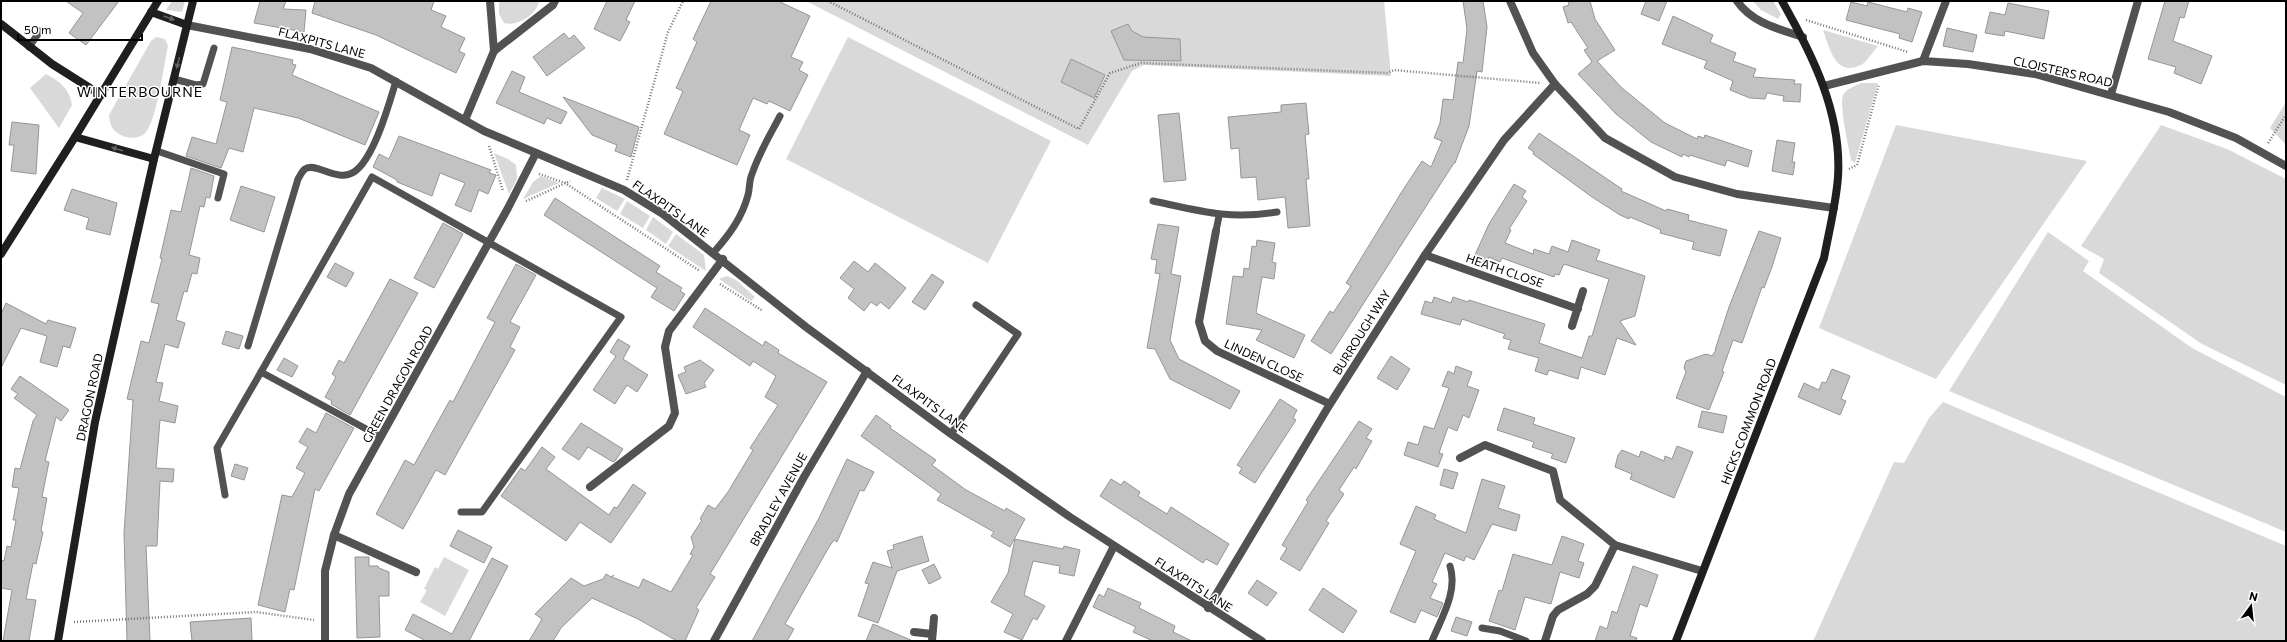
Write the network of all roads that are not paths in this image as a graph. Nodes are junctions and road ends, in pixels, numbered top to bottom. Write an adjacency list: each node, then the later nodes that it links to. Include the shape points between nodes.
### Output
1 (158, 1): 10 (street)
2 (193, 1): 12 (street, DRAGON ROAD)
3 (489, 1): 17 (street)
4 (555, 1): 17 (street)
5 (1510, 1): 21 (street, via 1533,53)
6 (1737, 1): 14 (street, via 1744,11 1764,23)
7 (1782, 1): 14 (street, HICKS COMMON ROAD)
8 (1946, 1): 18 (street)
9 (2138, 1): 23 (street)
10 (151, 12): 12 (street, FLAXPITS LANE, one-way to 12); 24 (street)
11 (1, 24): 15 (street)
12 (187, 25): 19 (street, DRAGON ROAD, one-way to 19); 20 (street, FLAXPITS LANE, via 333,55 371,68)
13 (40, 31): 15 (lane)
14 (1803, 37): 22 (street, HICKS COMMON ROAD)
15 (29, 47): 24 (street)
16 (214, 48): 19 (lane, via 203,84 196,85)
17 (494, 51): 26 (street)
18 (1923, 61): 22 (street, CLOISTERS ROAD); 23 (street, CLOISTERS ROAD, via 1968,64 2035,74)
19 (174, 79): 29 (street, DRAGON ROAD)
20 (396, 81): 26 (street, FLAXPITS LANE); 46 (lane, via 366,163 353,173 340,176 310,167 305,169 298,179)
21 (1555, 84): 33 (street, via 1605,138 1675,177 1737,194); 40 (street, BURROUGH WAY, via 1504,140)
22 (1824, 86): 33 (street, HICKS COMMON ROAD, via 1836,140 1838,175)
23 (2111, 94): 30 (street, CLOISTERS ROAD, via 2169,112 2236,138)
24 (101, 95): 27 (street)
25 (780, 116): 38 (lane, via 763,146 751,175 748,194 733,230)
26 (465, 120): 28 (street, FLAXPITS LANE)
27 (76, 137): 29 (street, one-way to 27); 39 (street)
28 (536, 153): 37 (street, GREEN DRAGON ROAD); 38 (street, FLAXPITS LANE, via 624,190 664,214)
29 (155, 155): 31 (lane, via 224,174); 67 (street, DRAGON ROAD, via 96,422)
30 (2286, 166)
31 (218, 198)
32 (1153, 201): 35 (lane)
33 (1834, 208): 60 (street, HICKS COMMON ROAD, via 1824,258)
34 (1277, 212): 35 (lane, via 1251,216)
35 (1219, 216): 36 (lane)
36 (1216, 231): 49 (street, LINDEN CLOSE, via 1200,322 1204,341 1217,351)
37 (489, 243): 48 (lane, via 372,177); 51 (street, GREEN DRAGON ROAD); 55 (lane, via 621,317 482,512)
38 (714, 252): 41 (street, FLAXPITS LANE)
39 (1, 254)
40 (1425, 255): 44 (street, HEATH CLOSE); 49 (street, BURROUGH WAY)
41 (723, 259): 47 (street, FLAXPITS LANE, via 806,327); 53 (street, via 669,331 665,347 674,413 669,426)
42 (1583, 291): 44 (street)
43 (976, 305): 50 (lane, via 1018,334)
44 (1578, 309): 45 (street)
45 (1572, 326)
46 (248, 346)
47 (867, 371): 50 (street, FLAXPITS LANE); 69 (street, BRADLEY AVENUE, via 804,477)
48 (261, 372): 51 (lane); 54 (lane, via 217,448)
49 (1330, 404): 62 (street, BURROUGH WAY)
50 (951, 434): 58 (street, FLAXPITS LANE)
51 (381, 437): 56 (street, GREEN DRAGON ROAD, via 349,494)
52 (1460, 458): 57 (street, via 1486,445 1553,471 1560,500)
53 (590, 487)
54 (225, 495)
55 (461, 512)
56 (334, 535): 61 (street); 68 (street, GREEN DRAGON ROAD, via 325,571)
57 (1615, 545): 60 (street); 74 (street, via 1595,586 1553,616)
58 (1114, 546): 62 (street, FLAXPITS LANE); 70 (street)
59 (1450, 566): 72 (lane, via 1453,577 1452,590)
60 (1702, 571): 75 (street, HICKS COMMON ROAD)
61 (416, 572)
62 (1208, 608): 71 (street, FLAXPITS LANE)
63 (934, 618): 66 (street)
64 (1482, 628): 73 (lane, via 1500,631)
65 (914, 632): 66 (street)
66 (932, 638)
67 (58, 641)
68 (325, 641)
69 (714, 641)
70 (1066, 641)
71 (1262, 641)
72 (1432, 641)
73 (1526, 641)
74 (1545, 641)
75 (1676, 641)

